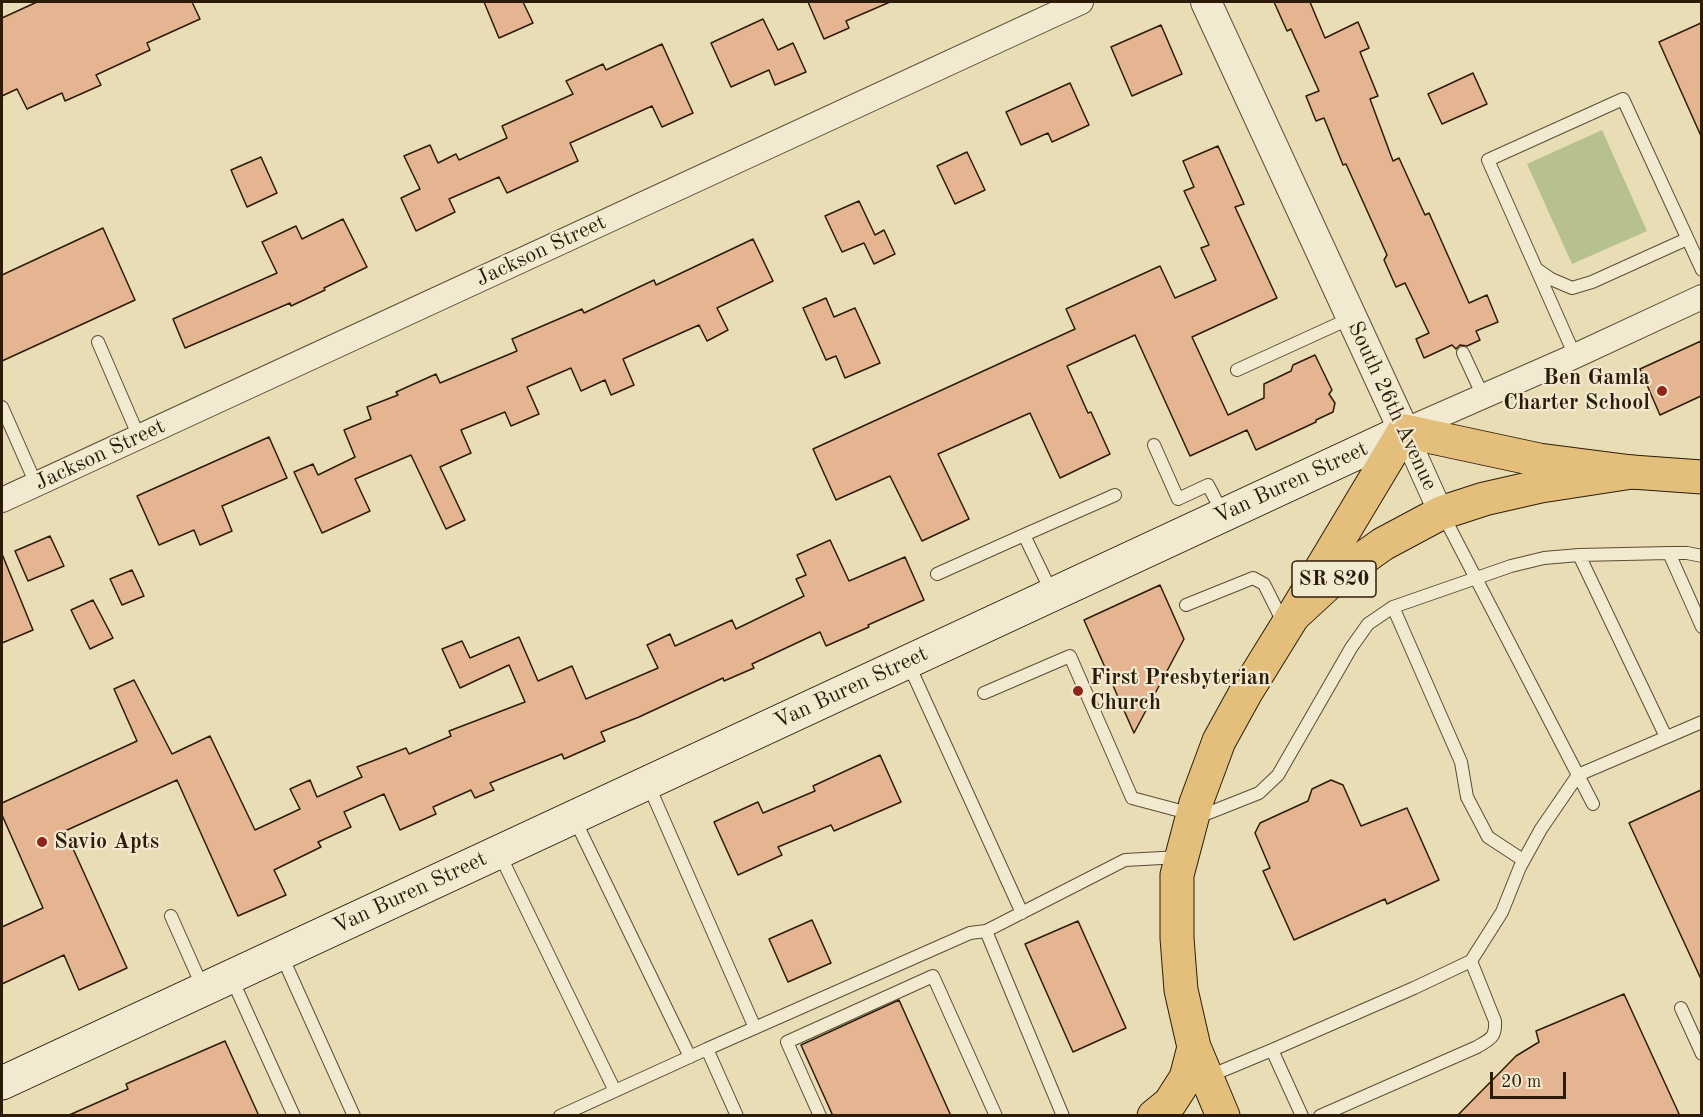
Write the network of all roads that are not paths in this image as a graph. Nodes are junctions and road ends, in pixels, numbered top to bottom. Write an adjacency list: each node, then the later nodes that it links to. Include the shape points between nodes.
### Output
1 (1081, 2): 15 (street, Jackson Street)
2 (1206, 2): 7 (street, South 26th Avenue)
3 (1687, 239): 4 (lane, via 1572,288); 4 (lane, via 1623,99 1488,160); 5 (lane)
4 (1537, 269): 10 (lane)
5 (1701, 270)
6 (1701, 297): 10 (street, Van Buren Street)
7 (1351, 318): 11 (lane); 14 (street, South 26th Avenue)
8 (98, 342): 15 (lane)
9 (1463, 353): 12 (lane)
10 (1575, 356): 12 (street, Van Buren Street)
11 (1238, 370)
12 (1483, 396): 14 (street, Van Buren Street)
13 (2, 407): 19 (lane)
14 (1404, 431): 17 (main road, via 1539,460); 22 (street, South 26th Avenue); 23 (main road, Van Buren Street); 33 (main road)
15 (139, 437): 19 (street, Jackson Street)
16 (1154, 445): 23 (lane, via 1178,499 1208,485)
17 (1632, 472): 18 (main road, SR 820); 22 (main road, SR 820, via 1541,486)
18 (1701, 477)
19 (36, 484): 21 (street, Jackson Street)
20 (1114, 495): 24 (lane)
21 (2, 500)
22 (1442, 513): 29 (lane, South 26th Avenue); 33 (main road, SR 820, via 1383,544 1331,581)
23 (1224, 515): 30 (main road, Van Buren Street)
24 (1024, 535): 28 (lane); 30 (lane)
25 (1669, 553): 26 (lane); 27 (lane); 34 (lane)
26 (1579, 555): 29 (lane, via 1545,558); 38 (lane)
27 (1701, 556)
28 (937, 574)
29 (1476, 578): 32 (lane); 39 (lane, South 26th Avenue)
30 (1053, 594): 35 (main road, Van Buren Street)
31 (1186, 605): 33 (lane, via 1253,578 1264,584)
32 (1393, 608): 43 (lane, via 1368,624 1351,648 1278,775 1259,793); 46 (lane, via 1461,762 1467,797 1488,837)
33 (1289, 622): 43 (main road, SR 820, via 1220,741)
34 (1701, 627)
35 (908, 662): 40 (main road, Van Buren Street); 47 (lane)
36 (984, 693): 43 (lane, via 1070,656 1132,798)
37 (1701, 722): 38 (lane)
38 (1666, 737): 39 (lane)
39 (1578, 775): 41 (lane, South 26th Avenue); 46 (lane)
40 (648, 783): 42 (main road, Van Buren Street); 54 (lane)
41 (1593, 804)
42 (574, 817): 44 (main road, Van Buren Street); 59 (lane)
43 (1192, 817): 45 (main road, SR 820)
44 (498, 852): 50 (main road, Van Buren Street); 62 (lane)
45 (1182, 857): 47 (lane, via 1125,860); 55 (main road, SR 820, via 1177,875 1177,938 1181,990)
46 (1523, 860): 51 (lane, via 1502,912)
47 (1022, 913): 49 (lane)
48 (171, 916): 52 (lane)
49 (986, 932): 54 (lane, via 970,933); 69 (lane)
50 (280, 953): 52 (main road, Van Buren Street); 65 (lane)
51 (1471, 961): 57 (lane); 73 (lane, via 1496,1021 1493,1037)
52 (217, 983): 61 (main road, Van Buren Street); 64 (lane)
53 (1681, 1008): 58 (lane)
54 (755, 1028): 56 (lane)
55 (1194, 1047): 60 (main road); 70 (main road, SR 820, via 1186,1078 1170,1103)
56 (707, 1049): 59 (lane); 66 (lane)
57 (1272, 1050): 60 (lane); 72 (lane)
58 (1701, 1054)
59 (690, 1057): 62 (lane)
60 (1207, 1077): 71 (main road)
61 (2, 1083)
62 (615, 1091): 63 (lane)
63 (559, 1115)
64 (294, 1116)
65 (354, 1116)
66 (737, 1116)
67 (820, 1116): 68 (lane, via 787,1042 933,976)
68 (996, 1116)
69 (1063, 1116)
70 (1154, 1116)
71 (1223, 1116)
72 (1302, 1116)
73 (1320, 1116)

